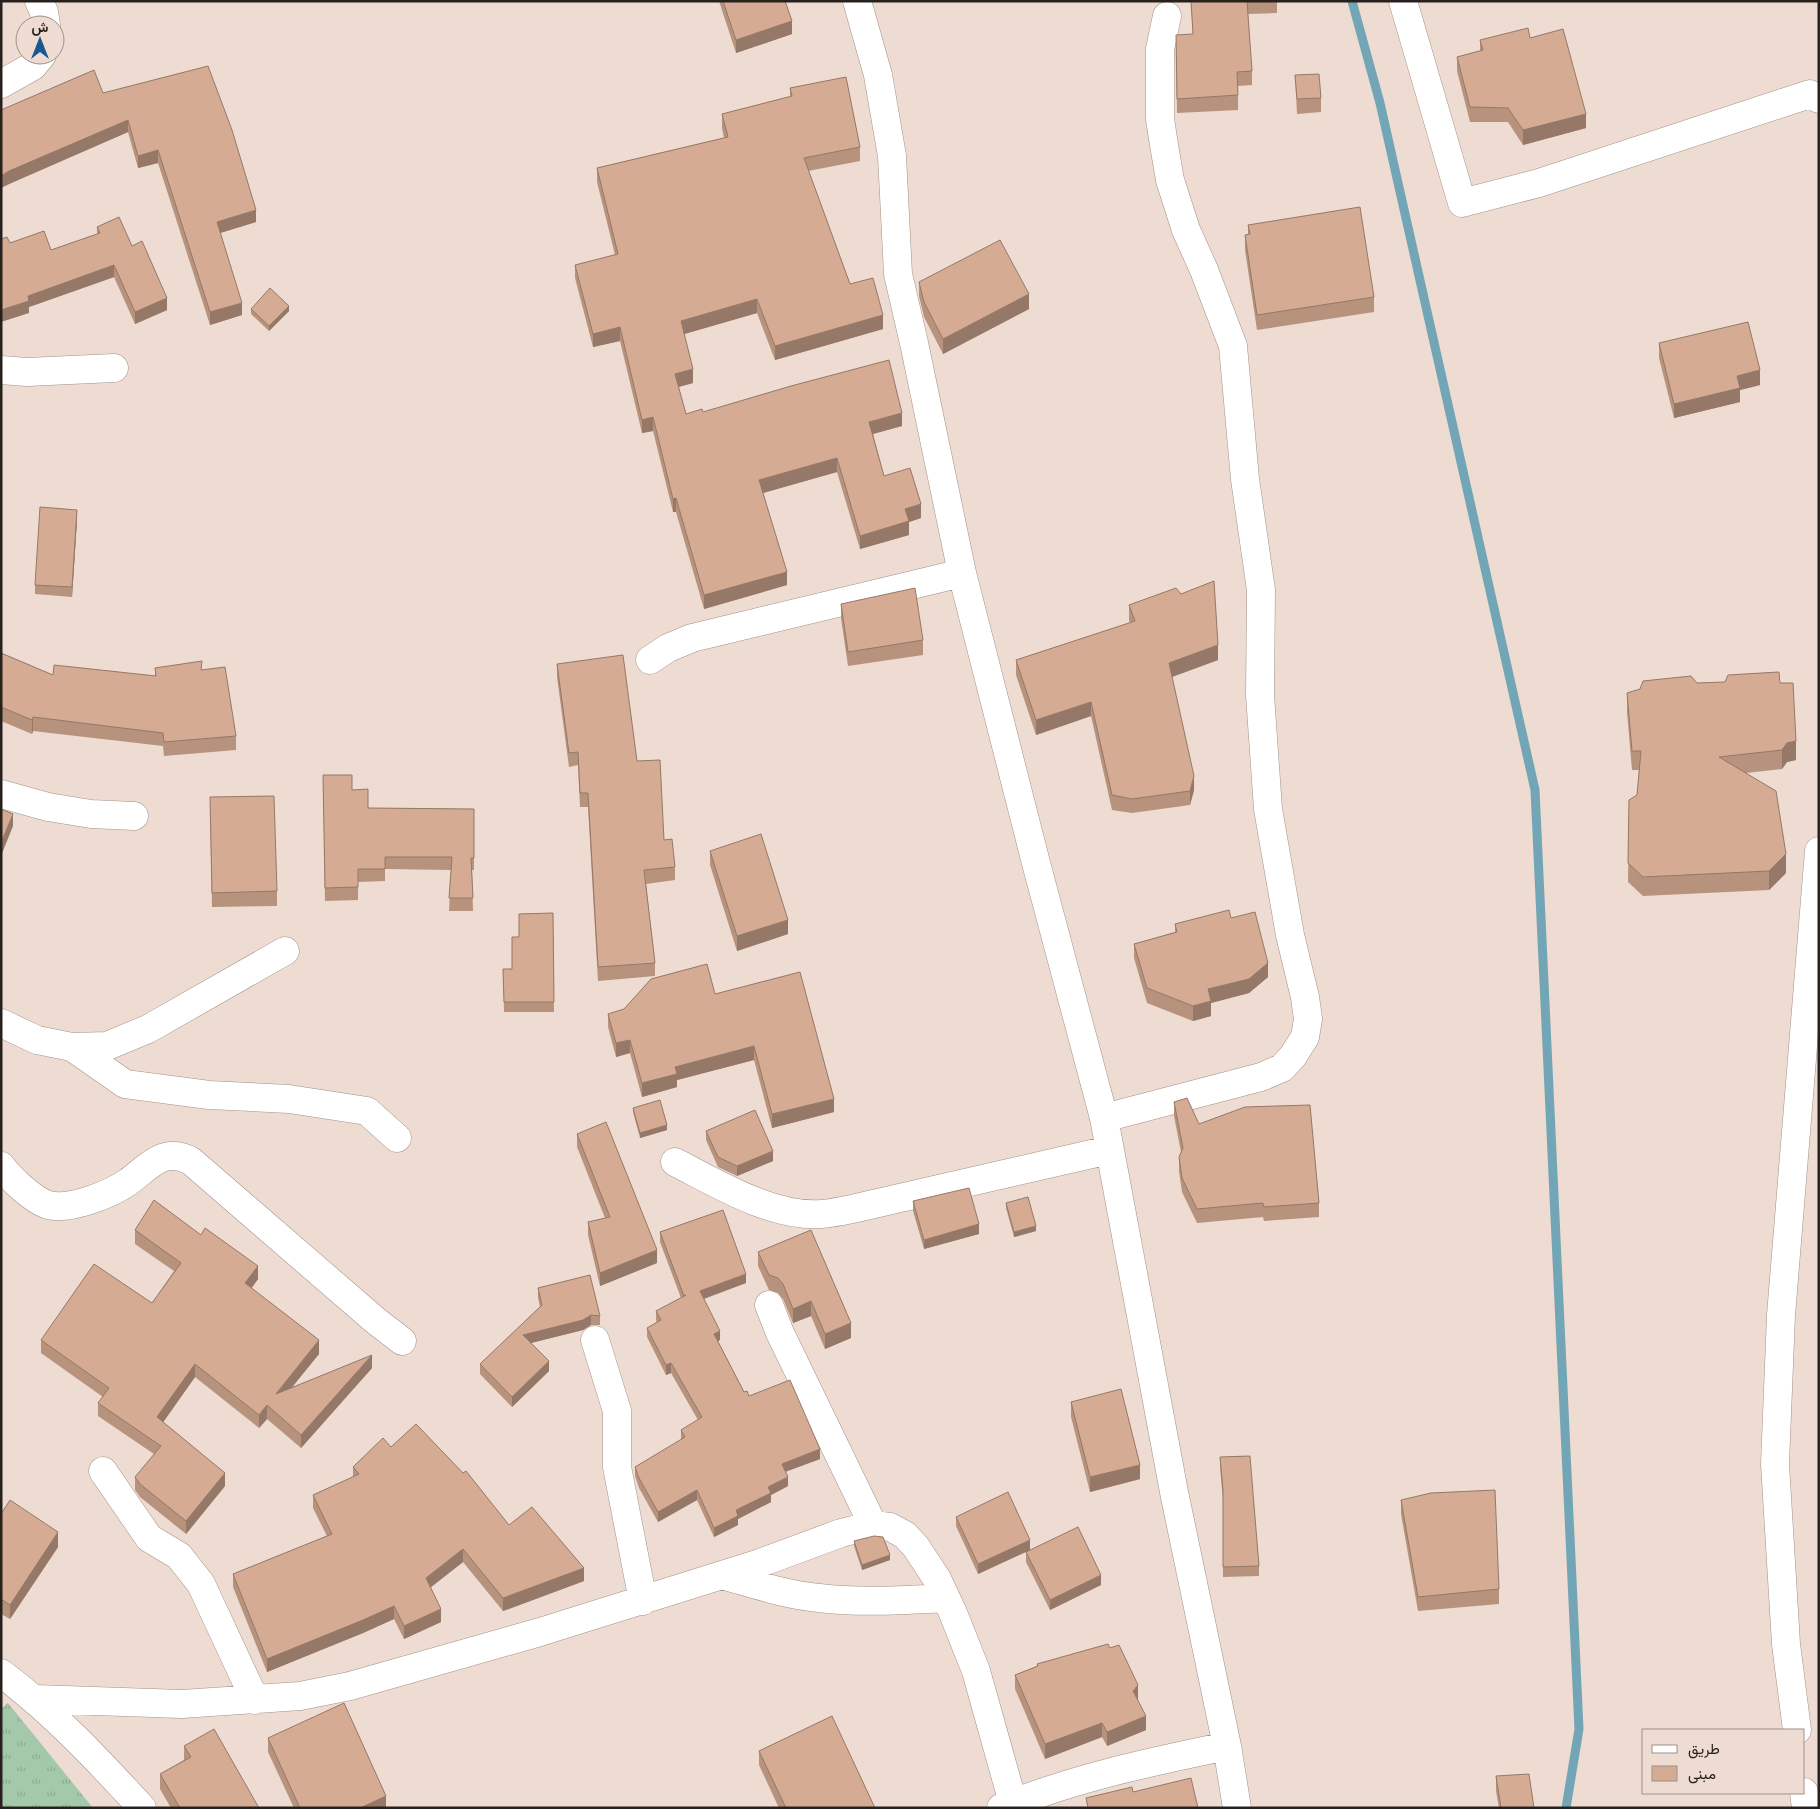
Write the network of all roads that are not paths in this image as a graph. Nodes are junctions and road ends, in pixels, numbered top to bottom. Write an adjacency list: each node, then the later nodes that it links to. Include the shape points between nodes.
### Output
1 (39, 1): 4 (street)
2 (857, 1): 11 (street, via 878,75 892,156 898,274)
3 (1403, 1): 8 (street, via 1462,203 1539,183 1810,94)
4 (44, 15)
5 (1167, 16): 19 (street, via 1160,49 1160,119 1170,180 1186,230 1232,346 1245,478 1262,590 1260,695 1268,808 1308,1019 1305,1037 1282,1068 1261,1077)
6 (34, 65): 7 (street)
7 (1, 84)
8 (1819, 99)
9 (114, 368): 10 (street)
10 (1, 370)
11 (962, 573): 12 (street, via 692,638); 19 (street)
12 (650, 660)
13 (1, 794): 14 (street, via 48,807)
14 (134, 816)
15 (1819, 850): 35 (street, via 1781,1315 1775,1464 1786,1644)
16 (285, 951): 18 (street, via 148,1028 107,1046)
17 (1, 1024): 18 (street, via 37,1040)
18 (72, 1047): 20 (street, via 125,1084 210,1095 289,1099 367,1110)
19 (1104, 1118): 21 (street)
20 (398, 1138)
21 (1109, 1150): 22 (street, via 820,1214 768,1206); 36 (street, via 1174,1492)
22 (675, 1162)
23 (1, 1166): 26 (street, via 32,1196 49,1205 65,1206 114,1191 157,1159 181,1156 191,1161)
24 (770, 1305): 28 (street, via 780,1333)
25 (595, 1340): 31 (street, via 616,1411 616,1466)
26 (402, 1341)
27 (103, 1471): 34 (street, via 149,1538 179,1556 201,1584)
28 (873, 1525): 29 (street); 30 (street, via 890,1527 905,1535 937,1579)
29 (722, 1575): 30 (street, via 790,1594 844,1601); 31 (street)
30 (946, 1598): 38 (street, via 976,1671)
31 (644, 1601): 34 (street, via 350,1686 300,1696)
32 (1, 1673): 33 (street)
33 (35, 1699): 34 (street, via 182,1704); 39 (street)
34 (255, 1700)
35 (1797, 1729)
36 (1227, 1746): 38 (street, via 1101,1774); 40 (street)
37 (1804, 1794): 41 (street)
38 (1007, 1805)
39 (142, 1808)
40 (1237, 1808)
41 (1806, 1808)

